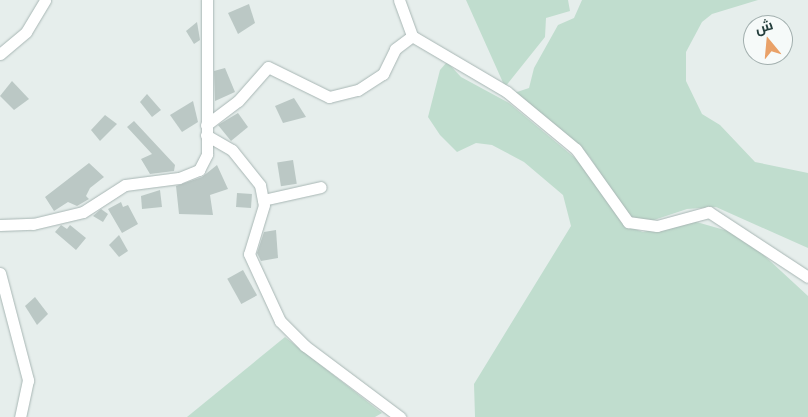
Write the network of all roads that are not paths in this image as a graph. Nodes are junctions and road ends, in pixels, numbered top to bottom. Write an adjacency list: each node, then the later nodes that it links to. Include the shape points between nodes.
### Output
1 (44, 0): 5 (street, via 26,32)
2 (207, 0): 6 (street)
3 (399, 0): 4 (street)
4 (412, 36): 6 (street, via 395,49 383,74 358,90 329,97 268,67); 11 (street, via 507,92 576,149 628,222 657,226 709,212)
5 (0, 54)
6 (206, 130): 8 (street, via 244,162 260,185); 9 (street, via 203,164 190,175 125,185 83,212 33,224)
7 (321, 187): 8 (street)
8 (263, 200): 13 (street, via 249,254 280,321 304,346)
9 (0, 224)
10 (0, 273): 12 (street, via 28,380)
11 (808, 277)
12 (20, 417)
13 (400, 417)

